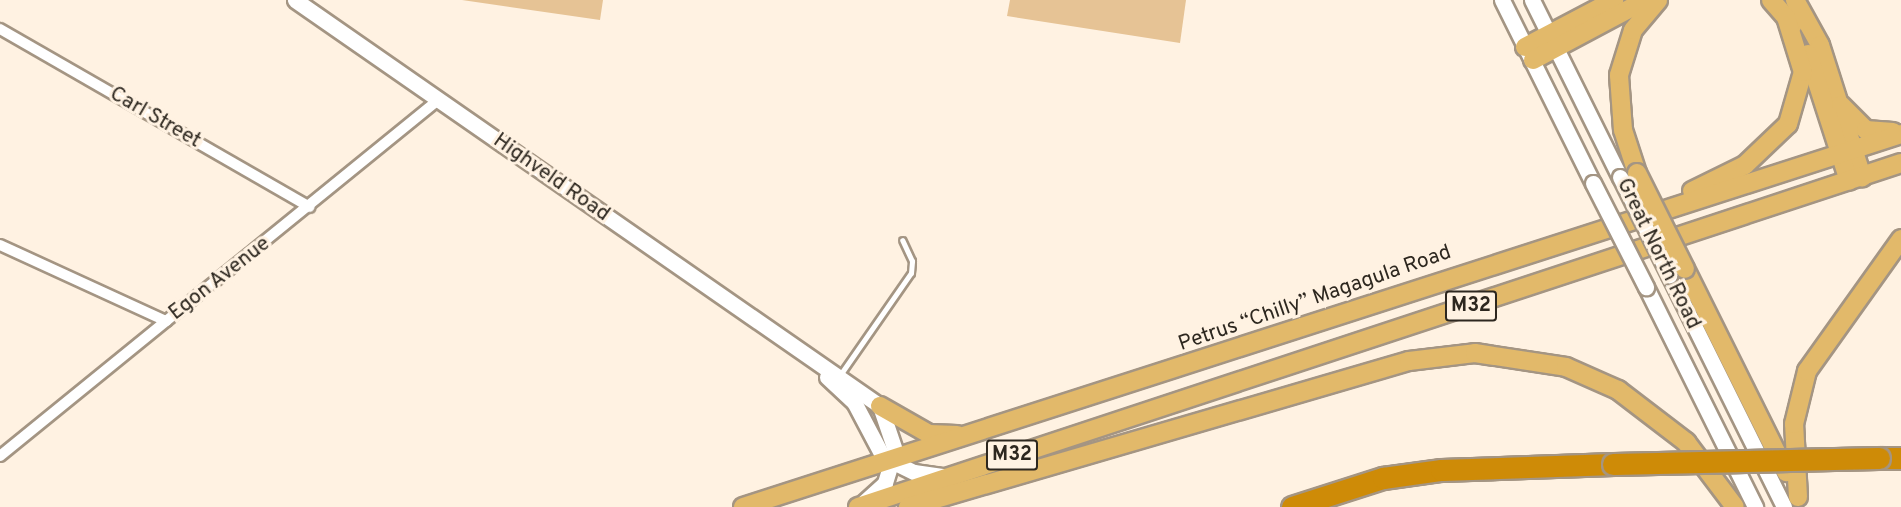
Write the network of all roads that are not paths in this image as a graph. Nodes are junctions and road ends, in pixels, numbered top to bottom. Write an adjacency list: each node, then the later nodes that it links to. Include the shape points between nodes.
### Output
1 (295, 0): 12 (street, Highveld Road)
2 (1502, 0): 11 (street, Great North Road)
3 (1532, 0): 10 (street, Great North Road)
4 (1614, 0): 10 (main road)
5 (1646, 0): 10 (main road)
6 (1658, 0): 17 (main road, via 1633,30 1619,75)
7 (1771, 0): 8 (main road)
8 (1790, 8): 13 (main road, via 1820,45); 15 (main road); 20 (main road, via 1803,72 1797,107 1776,140 1725,176)
9 (0, 29): 19 (street, Carl Street)
10 (1552, 40): 11 (main road); 17 (street, Great North Road)
11 (1529, 54): 39 (street, Great North Road, bridge)
12 (438, 100): 19 (street, Egon Avenue); 25 (street, Highveld Road)
13 (1838, 101): 14 (main road, via 1866,130); 15 (main road)
14 (1901, 133): 15 (main road, Petrus “Chilly” Magagula Road / M32)
15 (1846, 151): 18 (main road); 20 (main road, Petrus “Chilly” Magagula Road / M32)
16 (1901, 164): 18 (main road, M32)
17 (1628, 175): 33 (main road, bridge)
18 (1856, 179): 32 (main road, M32)
19 (310, 207): 24 (street, Egon Avenue)
20 (1597, 231): 28 (main road, Petrus “Chilly” Magagula Road / M32)
21 (1901, 239): 33 (main road, via 1807,371 1794,424)
22 (902, 240): 26 (lane, via 911,273)
23 (0, 245): 24 (street)
24 (166, 321): 29 (street, Egon Avenue)
25 (806, 355): 26 (street, Highveld Road); 31 (street, Highveld Road, via 854,402 875,450)
26 (840, 375): 27 (street, Highveld Road)
27 (879, 406): 28 (main road, via 929,434); 31 (street, Highveld Road, via 893,432)
28 (975, 435): 31 (main road, Petrus “Chilly” Magagula Road / M32)
29 (0, 456)
30 (1901, 458): 37 (highway, bridge, via 1441,470 1383,478)
31 (893, 461): 32 (street, Highveld Road, via 914,472); 34 (main road, Petrus “Chilly” Magagula Road / M32); 35 (street, Highveld Road, via 879,490)
32 (944, 476): 35 (main road, M32)
33 (1795, 504)
34 (743, 507)
35 (857, 507)
36 (908, 507): 38 (main road, via 1409,362 1475,353 1566,367 1618,390 1686,442)
37 (1293, 507)
38 (1735, 507)
39 (1755, 507)

